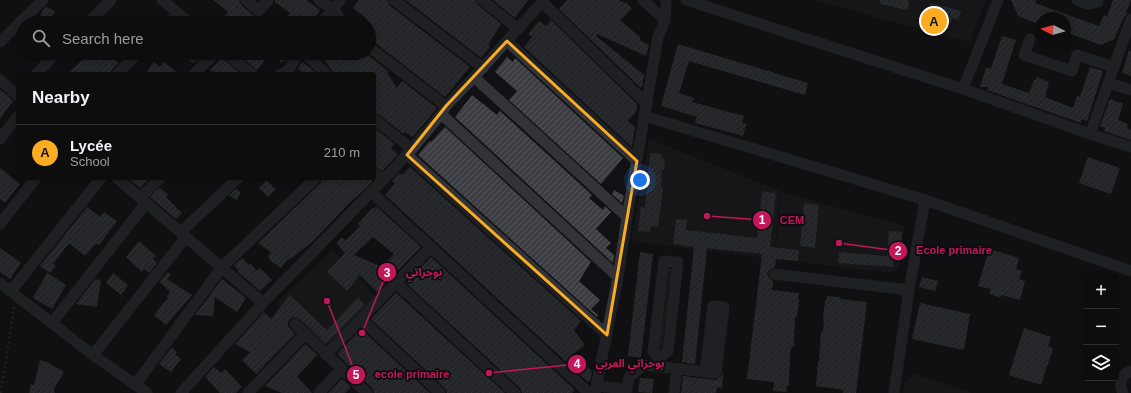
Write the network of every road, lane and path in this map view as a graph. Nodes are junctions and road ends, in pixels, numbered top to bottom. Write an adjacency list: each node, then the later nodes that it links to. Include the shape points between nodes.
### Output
1 (43, 0): 19 (street)
2 (111, 0): 20 (street)
3 (162, 0): 18 (street)
4 (246, 0): 5 (street, via 259,11)
5 (268, 0)
6 (319, 0): 17 (street)
7 (340, 0): 17 (street)
8 (394, 0): 40 (street)
9 (482, 0): 28 (street)
10 (643, 0): 26 (street)
11 (666, 0): 26 (street)
12 (686, 0): 50 (street)
13 (998, 0): 50 (street)
14 (1077, 0): 15 (street, via 1088,4)
15 (1098, 0)
16 (543, 1): 28 (street); 53 (street)
17 (333, 9): 23 (street); 24 (street)
18 (178, 13): 21 (street); 22 (street)
19 (27, 16)
20 (95, 16)
21 (175, 16)
22 (182, 16)
23 (328, 16)
24 (338, 16)
25 (1131, 19): 39 (street)
26 (665, 20): 53 (street, via 658,37)
27 (16, 26): 31 (street)
28 (518, 29): 30 (street)
29 (1030, 39): 39 (street, via 1024,55 1072,71 1078,55)
30 (508, 41): 40 (street); 62 (street)
31 (0, 42)
32 (376, 53): 54 (street)
33 (50, 60): 41 (street)
34 (131, 60): 42 (street)
35 (209, 60): 43 (street)
36 (235, 60): 44 (street)
37 (294, 60): 45 (street)
38 (312, 60): 46 (street)
39 (1114, 67): 49 (street)
40 (483, 68): 47 (street)
41 (38, 72)
42 (119, 72)
43 (196, 72)
44 (250, 72)
45 (287, 72)
46 (324, 72)
47 (474, 77): 54 (street); 73 (street)
48 (0, 80): 52 (street)
49 (1108, 83): 51 (street); 58 (street)
50 (963, 89): 58 (street)
51 (1131, 90)
52 (16, 93)
53 (647, 104): 55 (street)
54 (443, 110): 61 (street); 80 (street)
55 (644, 116): 62 (street); 72 (street)
56 (16, 119): 59 (street)
57 (376, 120): 61 (street)
58 (1090, 134): 60 (street)
59 (0, 139)
60 (1131, 147)
61 (409, 152): 63 (street); 90 (street)
62 (637, 161): 73 (street)
63 (379, 177): 70 (street)
64 (34, 180): 74 (street)
65 (99, 180): 84 (street)
66 (119, 180): 71 (street)
67 (158, 180): 71 (street)
68 (236, 180): 75 (street)
69 (314, 180): 77 (street)
70 (372, 192): 76 (street); 85 (street)
71 (143, 200): 75 (street); 87 (street)
72 (925, 200): 78 (street); 83 (street)
73 (627, 218): 80 (street)
74 (0, 224)
75 (183, 234): 77 (street); 91 (street)
76 (431, 247): 82 (street); 99 (street)
77 (222, 267): 85 (street); 98 (street)
78 (1131, 271)
79 (774, 274): 83 (street)
80 (618, 277): 90 (street)
81 (0, 283): 84 (street)
82 (396, 283): 86 (street); 108 (street)
83 (909, 290): 110 (street)
84 (14, 293): 87 (street); 101 (path)
85 (263, 303): 103 (street)
86 (360, 319): 92 (street); 107 (street)
87 (52, 323): 91 (street)
88 (295, 324): 89 (street)
89 (305, 334): 92 (street); 104 (street)
90 (607, 335): 99 (street)
91 (93, 355): 98 (street)
92 (326, 355): 94 (street)
93 (659, 363): 93 (street, via 652,351 664,261 678,262 668,351); 95 (street); 100 (street, via 644,366 629,377)
94 (341, 369): 105 (street); 106 (street)
95 (677, 369): 97 (street); 109 (street)
96 (1130, 369): 111 (street, via 1120,383)
97 (706, 372): 97 (street, via 713,306 724,307 716,373)
98 (135, 385): 102 (street)
99 (594, 391): 100 (street)
100 (626, 391)
101 (1, 393)
102 (147, 393)
103 (181, 393)
104 (248, 393)
105 (319, 393)
106 (367, 393)
107 (440, 393)
108 (515, 393)
109 (674, 393)
110 (894, 393)
111 (1123, 393)

